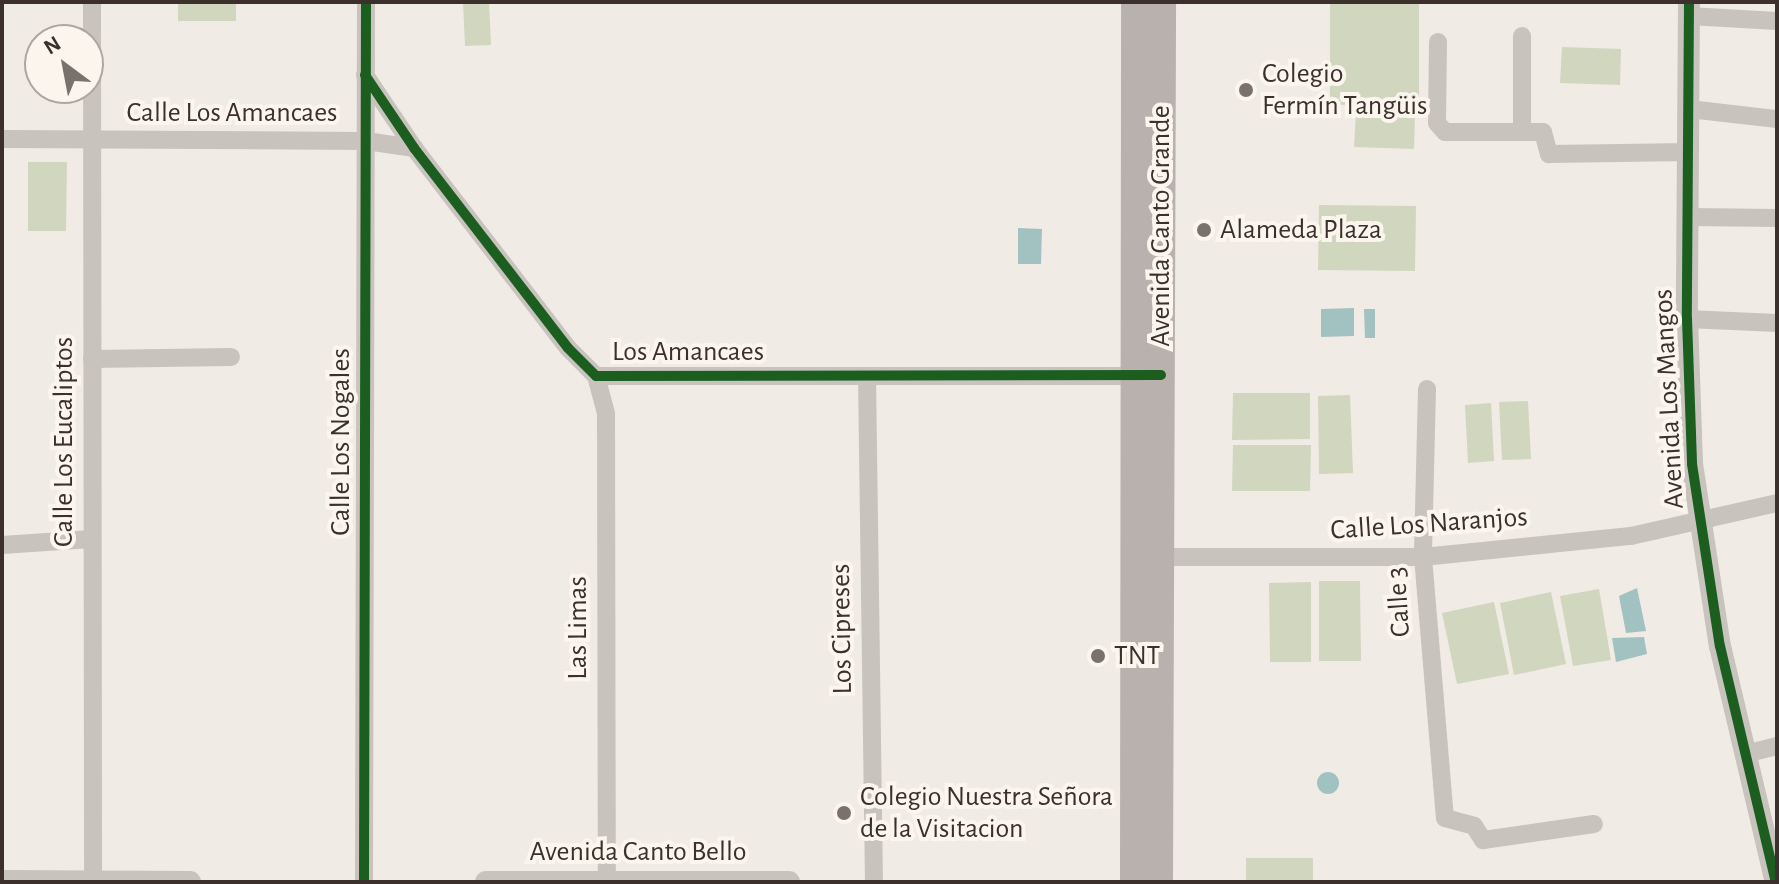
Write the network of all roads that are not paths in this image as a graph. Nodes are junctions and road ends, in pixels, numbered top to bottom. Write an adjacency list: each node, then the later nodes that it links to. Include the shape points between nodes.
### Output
1 (92, 2): 14 (street, Calle Los Eucaliptos)
2 (366, 2): 9 (street, Calle Los Nogales)
3 (1135, 2): 27 (main road, Avenida Canto Grande)
4 (1162, 2): 24 (main road, Avenida Canto Grande)
5 (1689, 9): 6 (street); 10 (street, Avenida Los Mangos)
6 (1777, 21)
7 (1522, 36): 12 (street)
8 (1438, 42): 12 (street, via 1439,129)
9 (365, 75): 15 (street, Calle Los Nogales); 16 (street, Los Amancaes)
10 (1689, 109): 11 (street); 17 (street, Avenida Los Mangos)
11 (1777, 119)
12 (1522, 132): 17 (street, via 1543,132 1549,154)
13 (2, 139): 14 (street, Calle Los Amancaes)
14 (91, 140): 15 (street, Calle Los Amancaes); 23 (street, Calle Los Eucaliptos)
15 (366, 141): 16 (street, Calle Los Amancaes); 42 (street, Calle Los Nogales)
16 (414, 148): 25 (street, Los Amancaes, via 568,348)
17 (1689, 152): 18 (street, Avenida Los Mangos)
18 (1688, 217): 19 (street); 20 (street, Avenida Los Mangos)
19 (1777, 218)
20 (1687, 319): 21 (street); 30 (street, Avenida Los Mangos)
21 (1777, 323)
22 (231, 357): 23 (street)
23 (92, 359): 31 (street, Calle Los Eucaliptos)
24 (1161, 375): 27 (street, Los Amancaes); 33 (main road, Avenida Canto Grande)
25 (596, 376): 26 (street, Los Amancaes); 40 (street, Las Limas, via 606,414)
26 (867, 376): 27 (street, Los Amancaes); 45 (street, Los Cipreses)
27 (1132, 376): 46 (main road, Avenida Canto Grande)
28 (1427, 389): 34 (street, Calle 3)
29 (1777, 503): 30 (street, Calle Los Naranjos)
30 (1699, 523): 34 (street, Calle Los Naranjos, via 1631,536); 36 (street, Avenida Los Mangos)
31 (92, 539): 32 (street); 39 (street, Calle Los Eucaliptos)
32 (2, 545)
33 (1162, 557): 34 (street, Calle Los Naranjos); 47 (main road, Avenida Canto Grande)
34 (1423, 557): 37 (street, Calle 3, via 1442,811 1451,822 1474,826 1483,840)
35 (1777, 746): 36 (street)
36 (1745, 754): 48 (street, Avenida Los Mangos)
37 (1594, 824)
38 (2, 881): 39 (street)
39 (93, 881): 41 (street)
40 (607, 881): 43 (street, Avenida Canto Bello); 44 (street, Avenida Canto Bello)
41 (190, 882)
42 (364, 882)
43 (486, 882)
44 (789, 882)
45 (874, 882)
46 (1134, 882)
47 (1159, 882)
48 (1776, 882)

